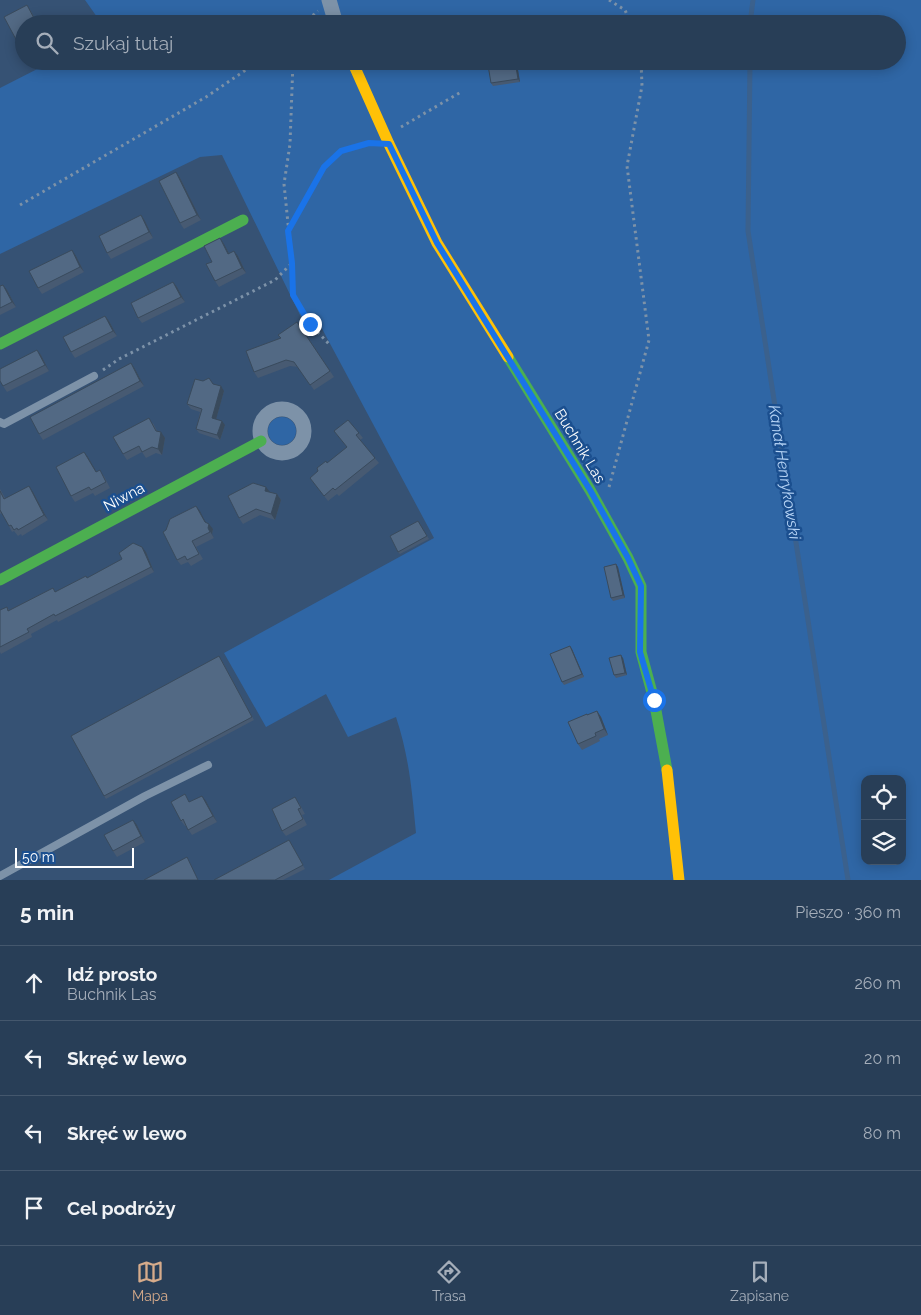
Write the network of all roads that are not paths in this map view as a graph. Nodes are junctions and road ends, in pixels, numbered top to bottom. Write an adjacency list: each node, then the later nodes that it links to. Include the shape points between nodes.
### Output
1 (329, 0): 2 (street)
2 (333, 15)
3 (356, 70): 12 (street, Buchnik Las, via 437,243 590,490 641,586 640,652 654,700 666,764)
4 (243, 220): 5 (street)
5 (0, 344)
6 (94, 376): 7 (lane, via 4,424)
7 (0, 422)
8 (261, 440): 9 (street, Niwna)
9 (0, 580)
10 (208, 765): 11 (lane)
11 (0, 876)
12 (680, 880)

